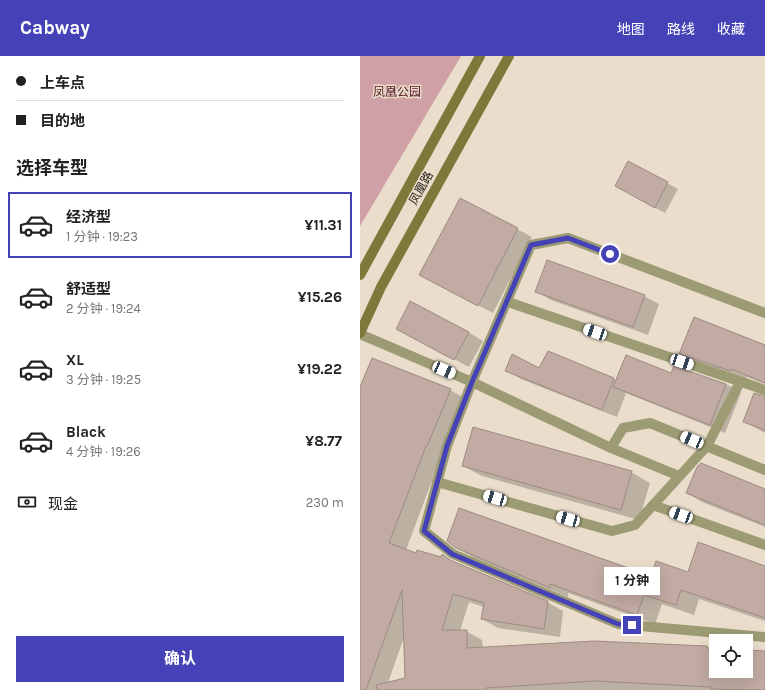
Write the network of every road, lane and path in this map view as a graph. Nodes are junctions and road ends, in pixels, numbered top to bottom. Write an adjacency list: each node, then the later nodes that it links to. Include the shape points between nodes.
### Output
1 (480, 56): 3 (street, 凤凰路)
2 (509, 56): 6 (street, 凤凰路, via 382,287)
3 (360, 275)
4 (508, 302): 5 (street, via 531,245 568,238); 7 (street); 8 (street)
5 (765, 313)
6 (360, 333): 7 (street)
7 (472, 382): 11 (street); 14 (street, via 447,446)
8 (740, 382): 9 (street); 10 (street)
9 (765, 390)
10 (707, 446): 11 (street, via 650,423 623,428); 12 (street); 13 (street)
11 (611, 448): 13 (street)
12 (765, 470)
13 (679, 476): 15 (street)
14 (437, 482): 15 (street, via 612,531 635,525); 17 (street, via 424,531 452,554 618,624)
15 (653, 505): 16 (street)
16 (765, 545)
17 (765, 637)

